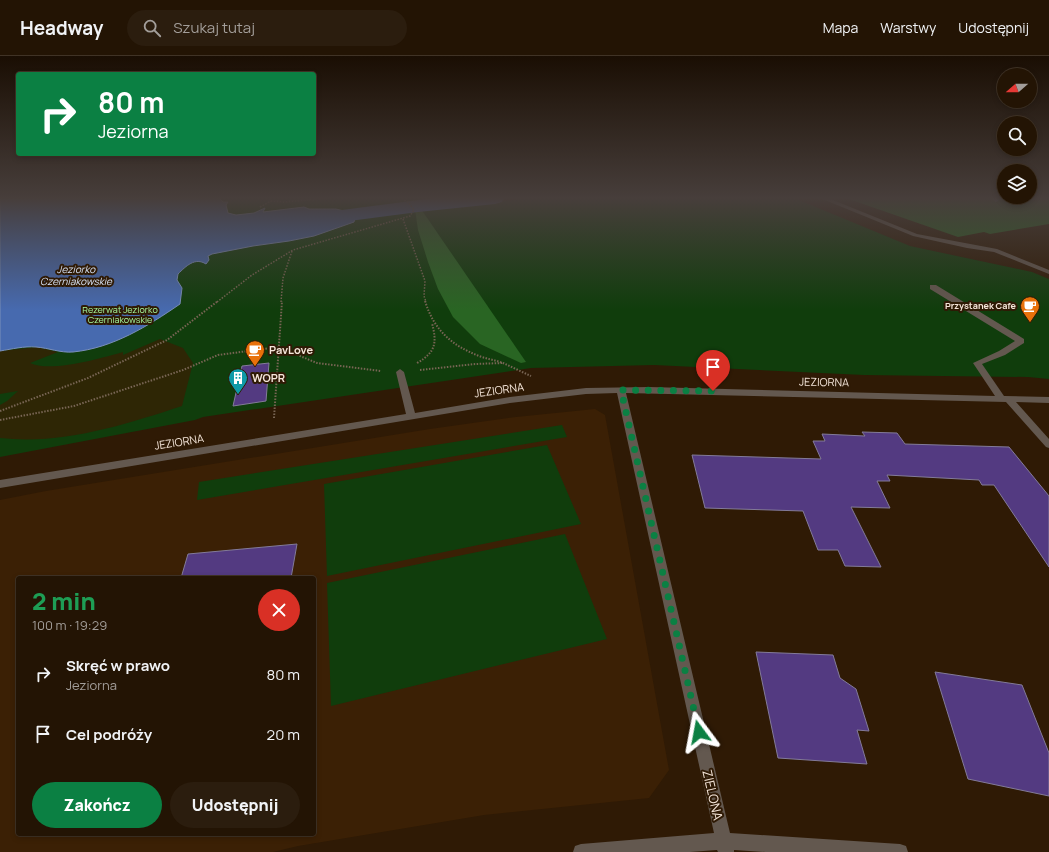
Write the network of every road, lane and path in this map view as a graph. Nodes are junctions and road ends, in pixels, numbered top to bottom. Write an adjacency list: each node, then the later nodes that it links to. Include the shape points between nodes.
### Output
1 (343, 235): 4 (path)
2 (409, 235): 7 (path, via 425,281 424,296)
3 (916, 235): 5 (street, via 995,250)
4 (293, 250): 8 (path, via 283,278); 15 (path, via 252,275 167,340 88,378)
5 (1049, 272)
6 (933, 287): 13 (street, via 1021,341 1002,353 977,363)
7 (432, 320): 9 (path, via 436,338 431,354); 12 (path, via 453,343 539,379)
8 (278, 347): 17 (path, via 218,355 182,370 74,406); 18 (path)
9 (414, 365)
10 (400, 372): 16 (street)
11 (621, 390): 12 (street, JEZIORNA); 13 (street, JEZIORNA); 21 (street, ZIELONA)
12 (554, 395): 16 (street, JEZIORNA)
13 (1004, 398): 14 (street, JEZIORNA); 19 (street)
14 (1049, 400)
15 (0, 411)
16 (412, 416): 18 (street, JEZIORNA)
17 (0, 420)
18 (273, 439): 20 (street, JEZIORNA)
19 (1049, 445)
20 (0, 484)
21 (725, 846): 22 (street); 23 (street)
22 (580, 852)
23 (900, 852)

